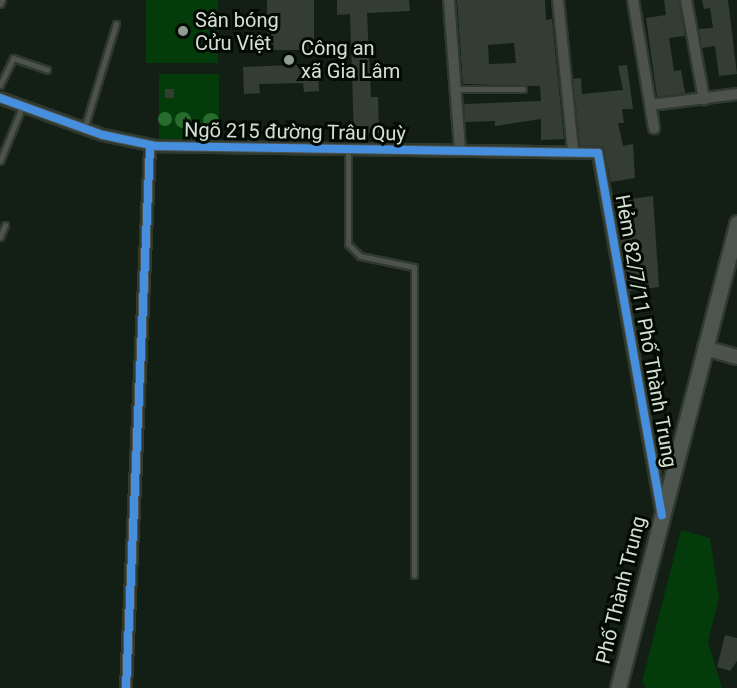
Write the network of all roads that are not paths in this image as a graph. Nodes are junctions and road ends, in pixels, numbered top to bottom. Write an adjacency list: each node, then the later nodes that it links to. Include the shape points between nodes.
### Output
1 (449, 0): 8 (street)
2 (558, 0): 20 (street)
3 (633, 0): 13 (street)
4 (686, 0): 12 (street)
5 (116, 24): 16 (lane)
6 (46, 70): 7 (lane, via 13,58)
7 (0, 85)
8 (455, 89): 9 (lane); 19 (street)
9 (523, 89)
10 (737, 94): 12 (street)
11 (0, 98): 14 (street, Ngõ 215 đường Trâu Quỳ)
12 (704, 99): 13 (street)
13 (651, 105): 15 (street)
14 (22, 107): 16 (street, Ngõ 215 đường Trâu Quỳ); 22 (lane)
15 (654, 128)
16 (84, 129): 17 (street, Ngõ 215 đường Trâu Quỳ)
17 (150, 146): 18 (street, Ngõ 215 đường Trâu Quỳ); 30 (street)
18 (348, 149): 19 (street, Ngõ 215 đường Trâu Quỳ); 29 (lane, via 348,244 360,256 414,267)
19 (460, 150): 20 (street, Ngõ 215 đường Trâu Quỳ)
20 (573, 151): 21 (street, Ngõ 215 đường Trâu Quỳ)
21 (598, 153): 28 (street, Hẻm 82/7/11 Phố Thành Trung)
22 (0, 161)
23 (737, 223): 26 (main road, Phố Thành Trung)
24 (4, 225): 25 (lane)
25 (0, 237)
26 (705, 348): 27 (street); 28 (main road, Phố Thành Trung)
27 (737, 357)
28 (662, 515): 31 (main road, Phố Thành Trung)
29 (414, 575)
30 (126, 688)
31 (618, 688)

